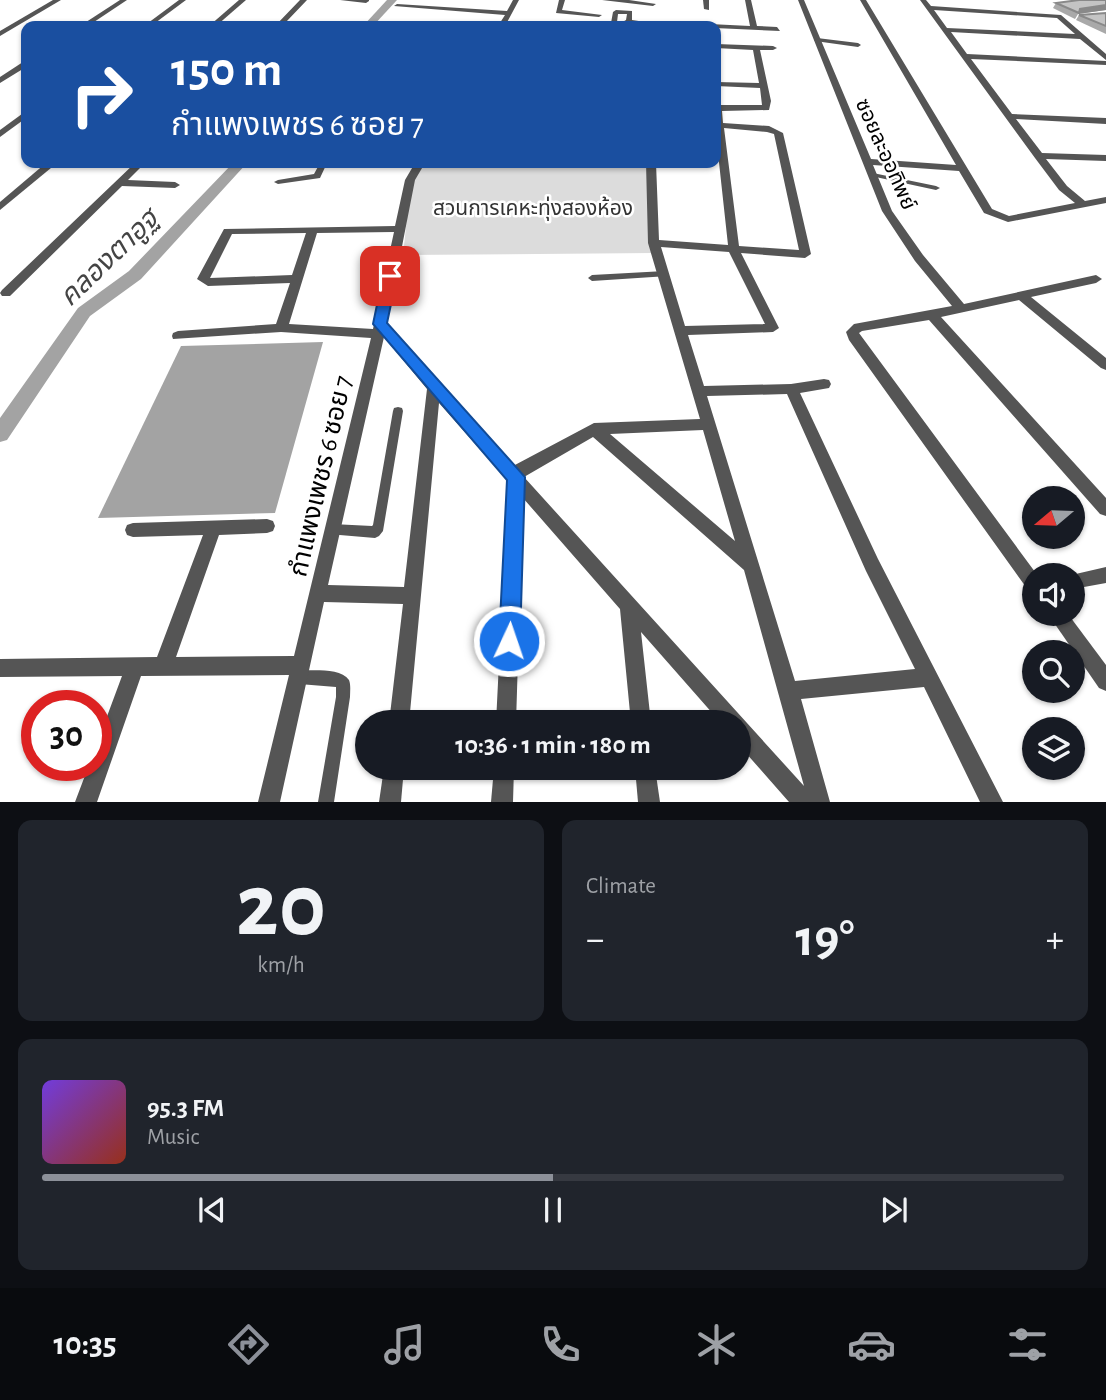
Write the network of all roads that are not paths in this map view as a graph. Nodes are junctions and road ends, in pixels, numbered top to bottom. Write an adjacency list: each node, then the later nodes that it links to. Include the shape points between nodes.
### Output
1 (58, 0): 24 (street)
2 (124, 0): 25 (street)
3 (183, 0): 26 (street)
4 (243, 0): 27 (street)
5 (304, 0): 28 (street)
6 (344, 0): 15 (street)
7 (468, 0): 21 (street)
8 (516, 0): 22 (street)
9 (562, 0): 23 (street, via 558,12)
10 (605, 0): 16 (street); 23 (street)
11 (706, 0): 20 (street)
12 (748, 0): 35 (street)
13 (801, 0): 40 (street, ซอยละออทิพย์)
14 (863, 0): 66 (street)
15 (366, 1)
16 (653, 2): 32 (street)
17 (926, 4): 37 (street); 39 (street, via 1056,15)
18 (397, 6): 19 (street)
19 (422, 7): 21 (street); 29 (street)
20 (707, 9)
21 (462, 10): 22 (street)
22 (508, 13): 30 (street)
23 (599, 15): 31 (street)
24 (22, 21)
25 (91, 21)
26 (154, 21)
27 (218, 21)
28 (283, 21)
29 (410, 21)
30 (504, 21)
31 (597, 21)
32 (650, 21)
33 (21, 22): 38 (street)
34 (721, 26): 35 (street)
35 (754, 27): 36 (street)
36 (777, 29)
37 (946, 30): 39 (street); 45 (street)
38 (0, 34)
39 (1084, 37): 46 (street)
40 (817, 40): 41 (lane); 60 (street, ซอยละออทิพย์)
41 (858, 45)
42 (721, 46): 43 (street)
43 (756, 47): 44 (street); 50 (street)
44 (773, 48)
45 (964, 56): 46 (street); 52 (street)
46 (1106, 61)
47 (21, 67): 48 (street)
48 (0, 81)
49 (721, 84): 50 (street)
50 (764, 86): 51 (street, via 764,110)
51 (721, 108)
52 (1009, 116): 54 (street); 58 (street)
53 (21, 118): 56 (street)
54 (1106, 121)
55 (721, 125): 78 (street, via 769,128 778,133 805,254)
56 (0, 134)
57 (721, 134): 78 (street)
58 (1038, 156): 59 (street); 73 (street, via 1063,188)
59 (1106, 158)
60 (866, 162): 66 (street); 67 (street, ซอยละออทิพย์)
61 (46, 168): 74 (street)
62 (135, 168): 69 (street)
63 (321, 168): 68 (lane, via 317,176)
64 (417, 168): 75 (street, กำแพงเพชร 6 ซอย 7, via 410,180)
65 (651, 168): 77 (street)
66 (962, 168): 73 (street, via 988,211 1000,218)
67 (871, 174): 71 (lane); 85 (street, ซอยละออทิพย์, via 897,228)
68 (278, 182)
69 (120, 183): 70 (street); 83 (street)
70 (175, 185)
71 (936, 188)
72 (1106, 200): 73 (street)
73 (1083, 204)
74 (0, 207)
75 (400, 229): 76 (street); 88 (street, กำแพงเพชร 6 ซอย 7)
76 (313, 230): 81 (street); 81 (street, via 228,232 203,279)
77 (654, 243): 78 (street); 79 (street)
78 (734, 250): 89 (street, via 773,328)
79 (666, 274): 80 (lane); 89 (street)
80 (592, 278)
81 (295, 279): 87 (street)
82 (1096, 279): 84 (street)
83 (6, 293)
84 (1021, 295): 85 (street); 91 (street)
85 (961, 309): 86 (street)
86 (932, 315): 100 (street); 106 (street, via 858,327 852,332)
87 (281, 328): 88 (street); 90 (street)
88 (379, 329): 93 (street); 104 (street, กำแพงเพชร 6 ซอย 7)
89 (682, 331): 95 (street)
90 (178, 336)
91 (1106, 365)
92 (824, 384): 94 (street)
93 (435, 388): 99 (street); 110 (street)
94 (791, 390): 95 (street); 117 (street)
95 (701, 391): 97 (street)
96 (398, 411): 104 (lane, via 379,527 375,532)
97 (710, 424): 98 (street); 105 (street)
98 (594, 429): 99 (street); 105 (street)
99 (515, 476): 111 (street); 121 (street)
100 (1106, 509)
101 (267, 526): 102 (street)
102 (214, 527): 103 (street); 113 (street)
103 (133, 530)
104 (332, 530): 109 (street, กำแพงเพชร 6 ซอย 7)
105 (753, 566): 119 (street)
106 (1022, 567)
107 (1106, 575): 108 (street)
108 (1085, 579)
109 (318, 593): 110 (street); 116 (street, กำแพงเพชร 6 ซอย 7)
110 (412, 596): 120 (street)
111 (629, 605): 122 (street); 123 (street)
112 (1066, 626): 118 (street)
113 (163, 666): 114 (street); 116 (street)
114 (135, 667): 115 (street); 128 (street)
115 (0, 668)
116 (300, 671): 129 (street, กำแพงเพชร 6 ซอย 7); 130 (lane, via 343,684)
117 (928, 677): 119 (street); 136 (street)
118 (1106, 681)
119 (789, 691): 135 (street)
120 (400, 710)
121 (506, 710)
122 (640, 710)
123 (722, 710)
124 (751, 743): 134 (street)
125 (393, 780): 131 (street)
126 (503, 780): 132 (street)
127 (646, 780): 133 (street)
128 (86, 802)
129 (269, 802)
130 (326, 802)
131 (390, 802)
132 (502, 802)
133 (649, 802)
134 (804, 802)
135 (819, 802)
136 (992, 802)

